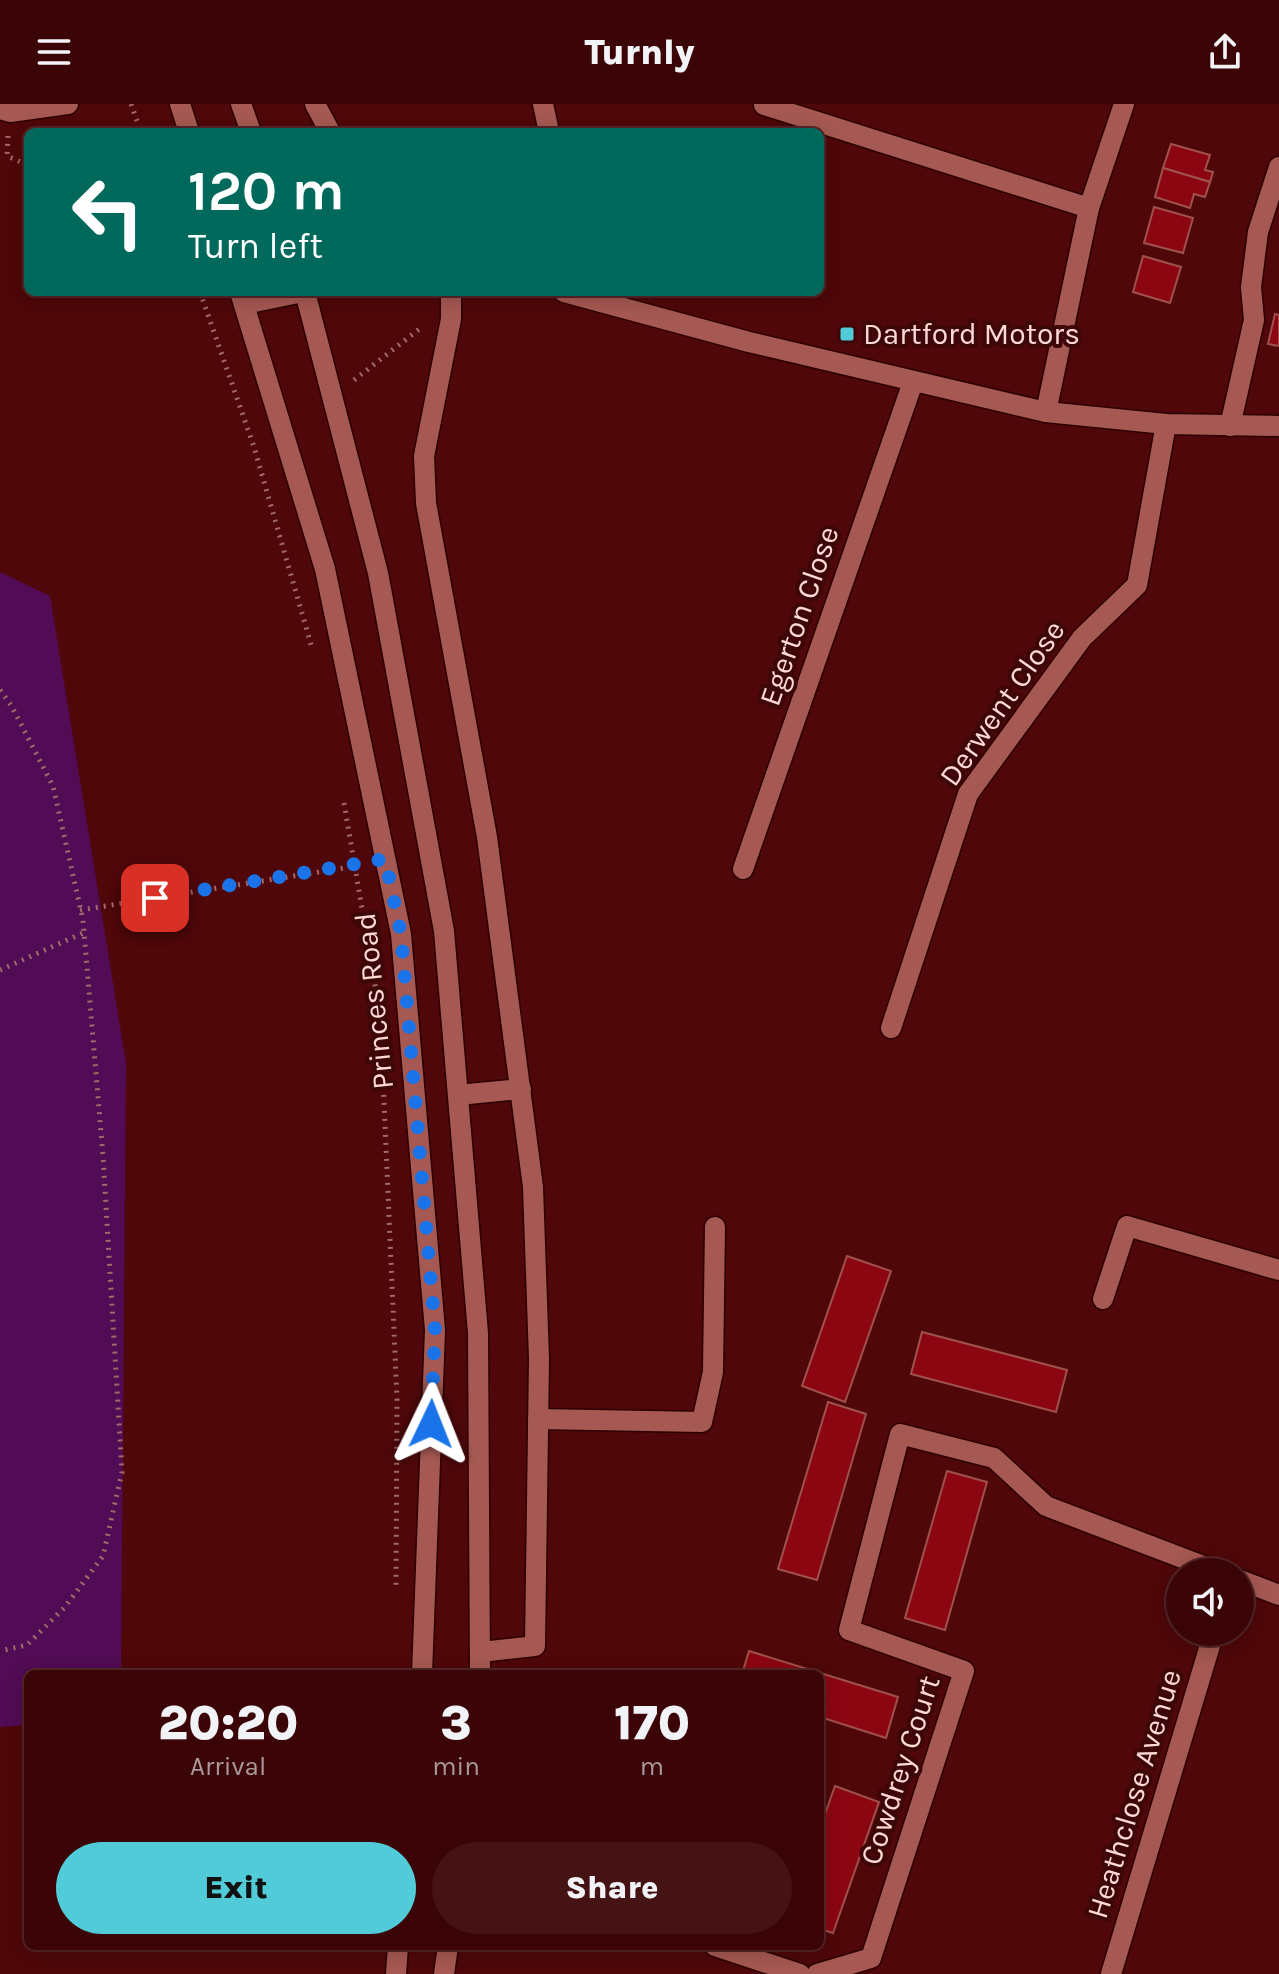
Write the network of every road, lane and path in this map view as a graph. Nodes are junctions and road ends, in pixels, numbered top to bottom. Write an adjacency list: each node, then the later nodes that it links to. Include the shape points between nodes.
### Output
1 (68, 104): 9 (street)
2 (131, 104): 10 (path)
3 (180, 104): 11 (street)
4 (241, 104): 12 (street)
5 (315, 104): 13 (street)
6 (543, 104): 14 (street)
7 (1124, 104): 17 (street)
8 (764, 105): 17 (street)
9 (5, 110): 15 (path, via 7,156)
10 (140, 128)
11 (188, 128)
12 (250, 128)
13 (328, 128)
14 (548, 128)
15 (24, 163)
16 (1279, 167): 28 (street, via 1258,232 1251,287 1254,320)
17 (1089, 208): 26 (street)
18 (201, 296): 30 (path, via 254,447)
19 (263, 296): 22 (street)
20 (305, 296): 43 (street, via 378,573 444,931)
21 (592, 296): 24 (street)
22 (242, 298): 33 (street, Princes Road, via 325,569)
23 (451, 298): 25 (path); 42 (street, via 424,456 426,503 487,837)
24 (913, 382): 26 (street); 35 (street, Egerton Close)
25 (344, 383)
26 (1046, 412): 27 (street)
27 (1166, 424): 28 (street); 40 (street, Derwent Close, via 1137,585 1082,638 968,794)
28 (1230, 426): 29 (street)
29 (1279, 426)
30 (314, 653)
31 (0, 690): 36 (path, via 53,786)
32 (342, 790): 34 (path)
33 (385, 859): 34 (path); 55 (street, Princes Road, via 401,934 435,1330)
34 (355, 867): 36 (path); 39 (path)
35 (743, 869)
36 (80, 910): 37 (path)
37 (83, 933): 38 (path); 53 (path, via 122,1472 103,1556 65,1607 27,1645)
38 (0, 970)
39 (378, 1004)
40 (891, 1028)
41 (382, 1051): 51 (path, via 397,1399)
42 (521, 1089): 43 (street); 47 (street, via 533,1187)
43 (458, 1095): 54 (street, via 478,1333)
44 (715, 1227): 47 (street, via 713,1372 702,1422)
45 (1279, 1270): 46 (street, via 1127,1226)
46 (1103, 1299)
47 (538, 1419): 54 (street, via 535,1646)
48 (1182, 1558): 63 (street, Cowdrey Court, via 1046,1506 994,1458 900,1434 849,1630 964,1671 871,1958)
49 (1254, 1585): 50 (street)
50 (1279, 1595)
51 (396, 1596)
52 (1210, 1646): 64 (street, Heathclose Avenue)
53 (0, 1651)
54 (481, 1652): 56 (street)
55 (422, 1670)
56 (480, 1670)
57 (398, 1950): 60 (street)
58 (447, 1950): 61 (street)
59 (727, 1950): 62 (street)
60 (396, 1974)
61 (444, 1974)
62 (800, 1974)
63 (817, 1974)
64 (1111, 1974)

